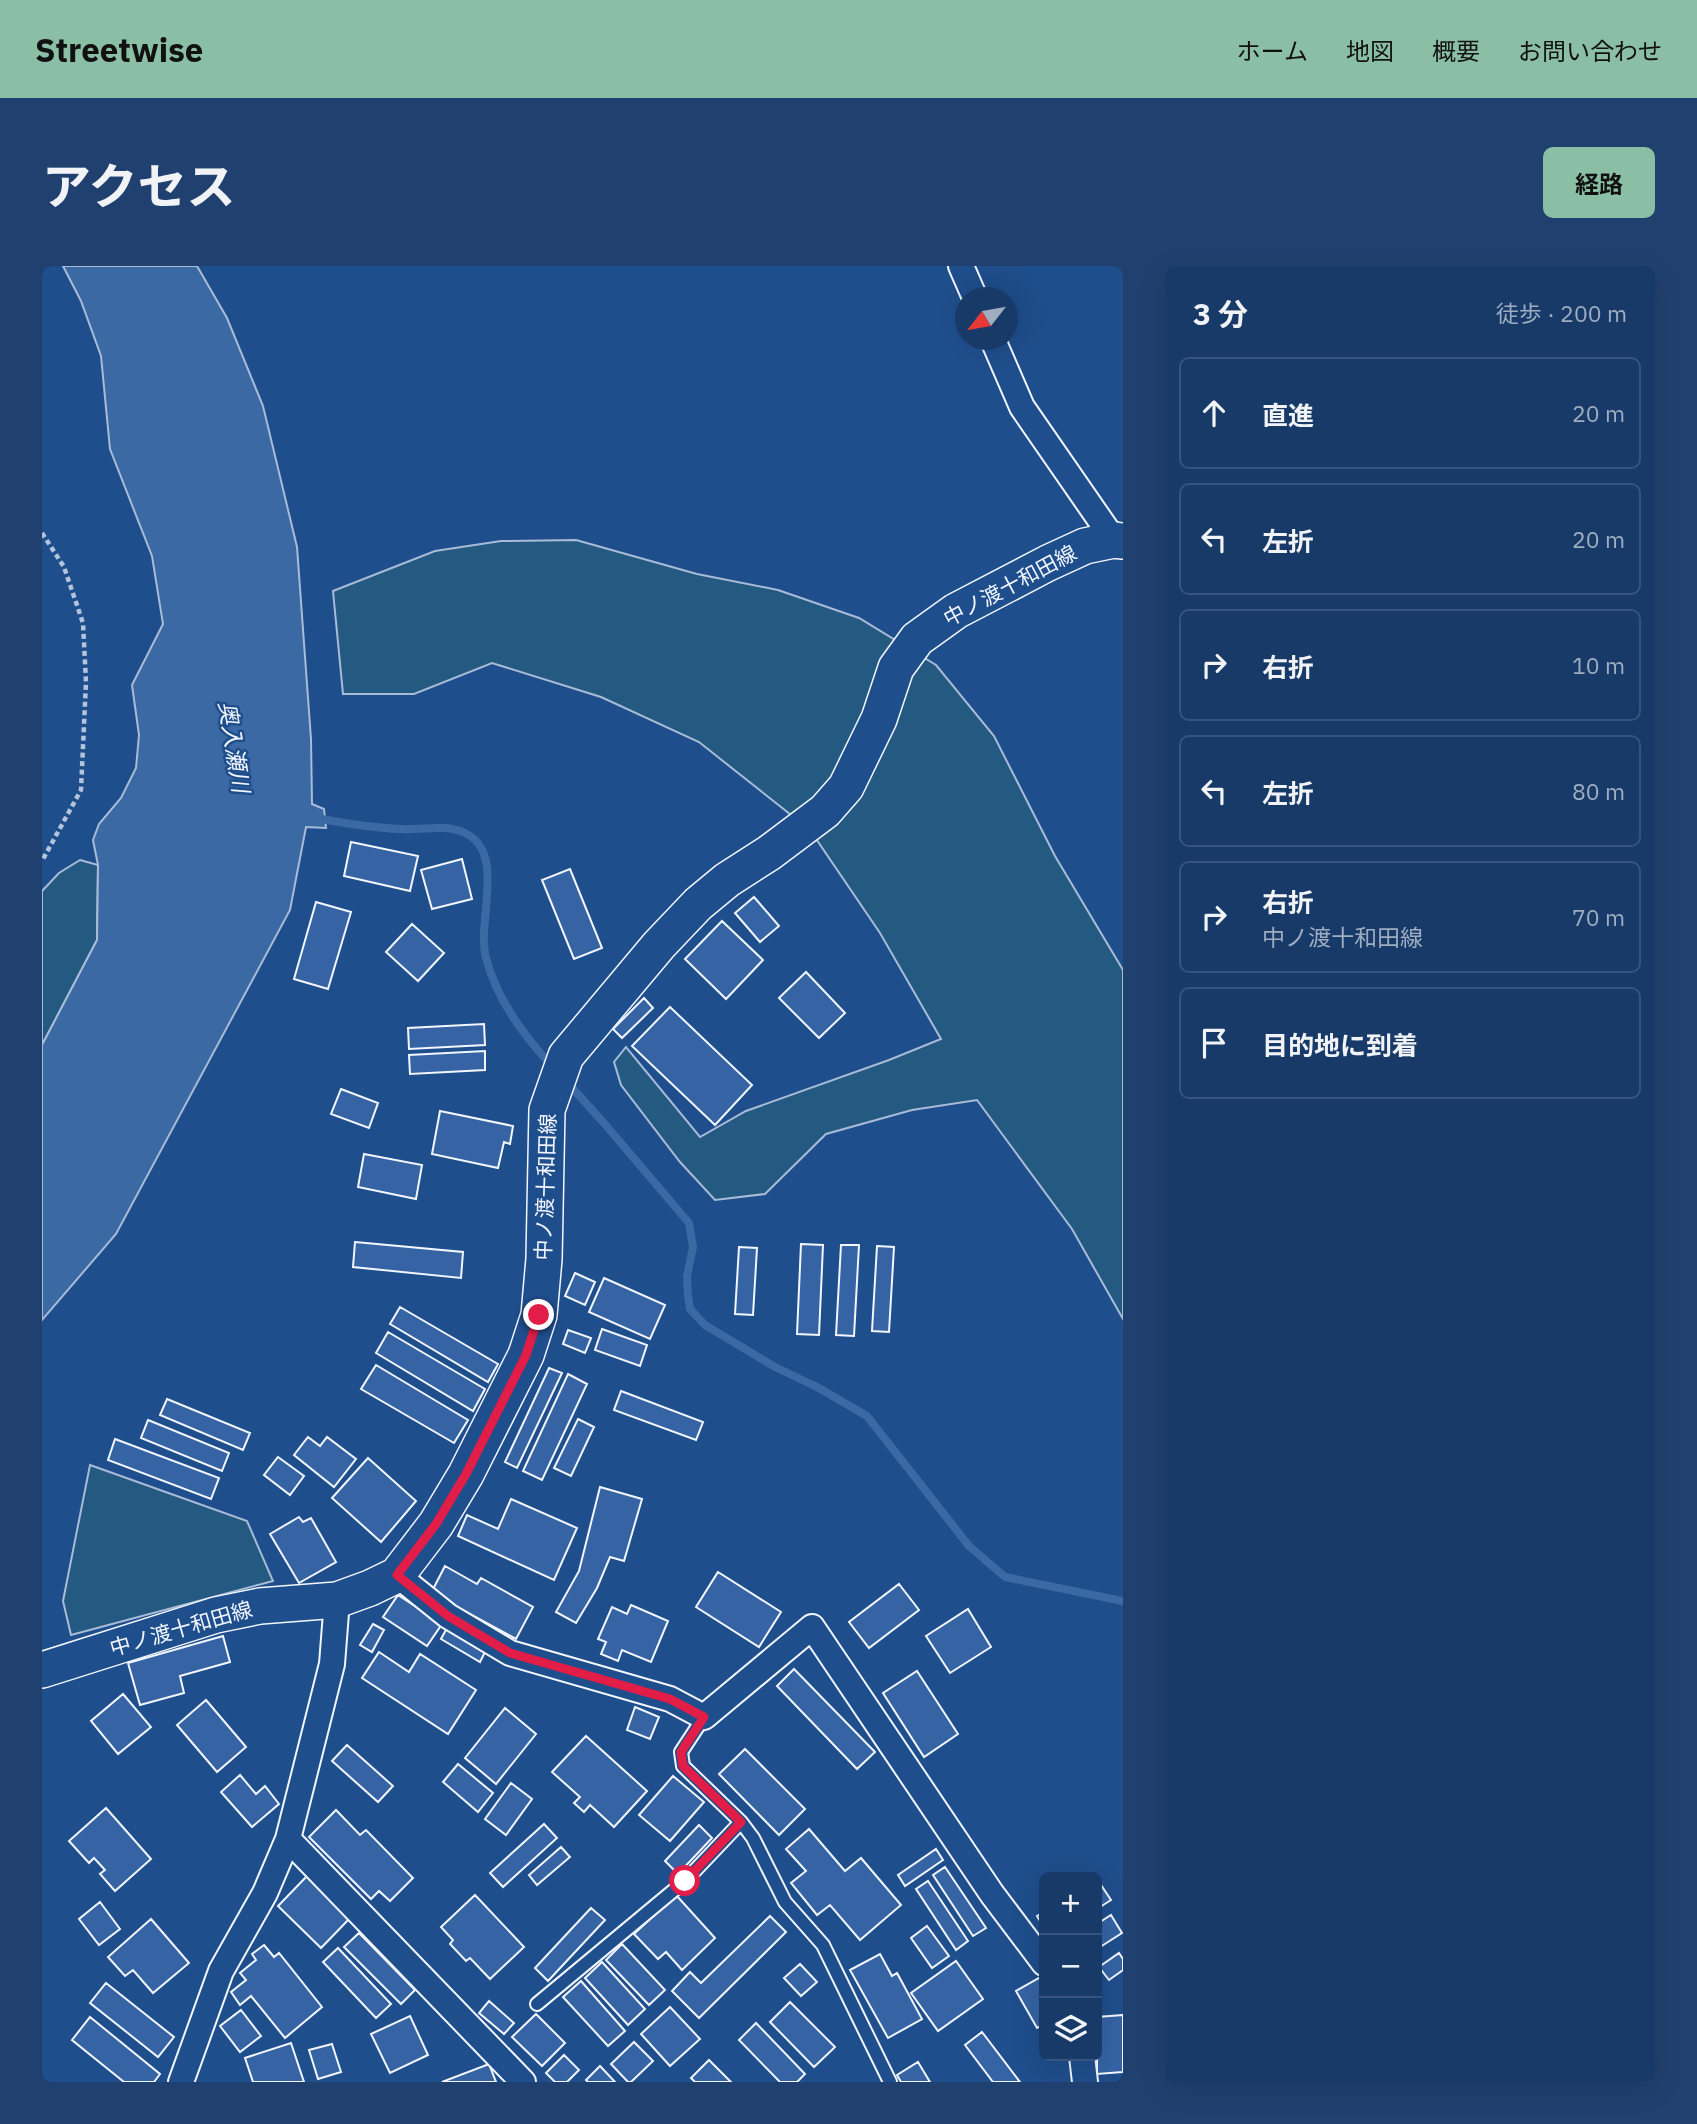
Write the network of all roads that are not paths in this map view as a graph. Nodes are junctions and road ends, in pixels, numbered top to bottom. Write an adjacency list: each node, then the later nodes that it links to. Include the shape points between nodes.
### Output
1 (961, 266): 2 (street)
2 (970, 287)
3 (997, 350): 4 (street, via 1023,407)
4 (1119, 540): 5 (main road, 中ノ渡十和田線, via 1085,546 1048,563 956,611 917,639 896,668 879,719 846,787 825,811 698,904 566,1056 547,1110 544,1259 539,1315 526,1355 466,1474)
5 (397, 1575): 6 (main road, 中ノ渡十和田線); 8 (street, via 448,1616 510,1653 670,1699)
6 (337, 1600): 7 (main road, 中ノ渡十和田線, via 260,1606 216,1615); 10 (street, via 332,1664)
7 (42, 1670)
8 (704, 1717): 9 (lane, via 681,1752 683,1766); 11 (street, via 812,1627)
9 (741, 1822): 12 (lane, via 685,1881); 16 (lane, via 785,1902 823,1945)
10 (288, 1839): 14 (street, via 265,1893 220,1971); 15 (street)
11 (1039, 1956)
12 (537, 2004)
13 (1083, 2061): 17 (street)
14 (181, 2082)
15 (523, 2082)
16 (890, 2082)
17 (1085, 2082)

